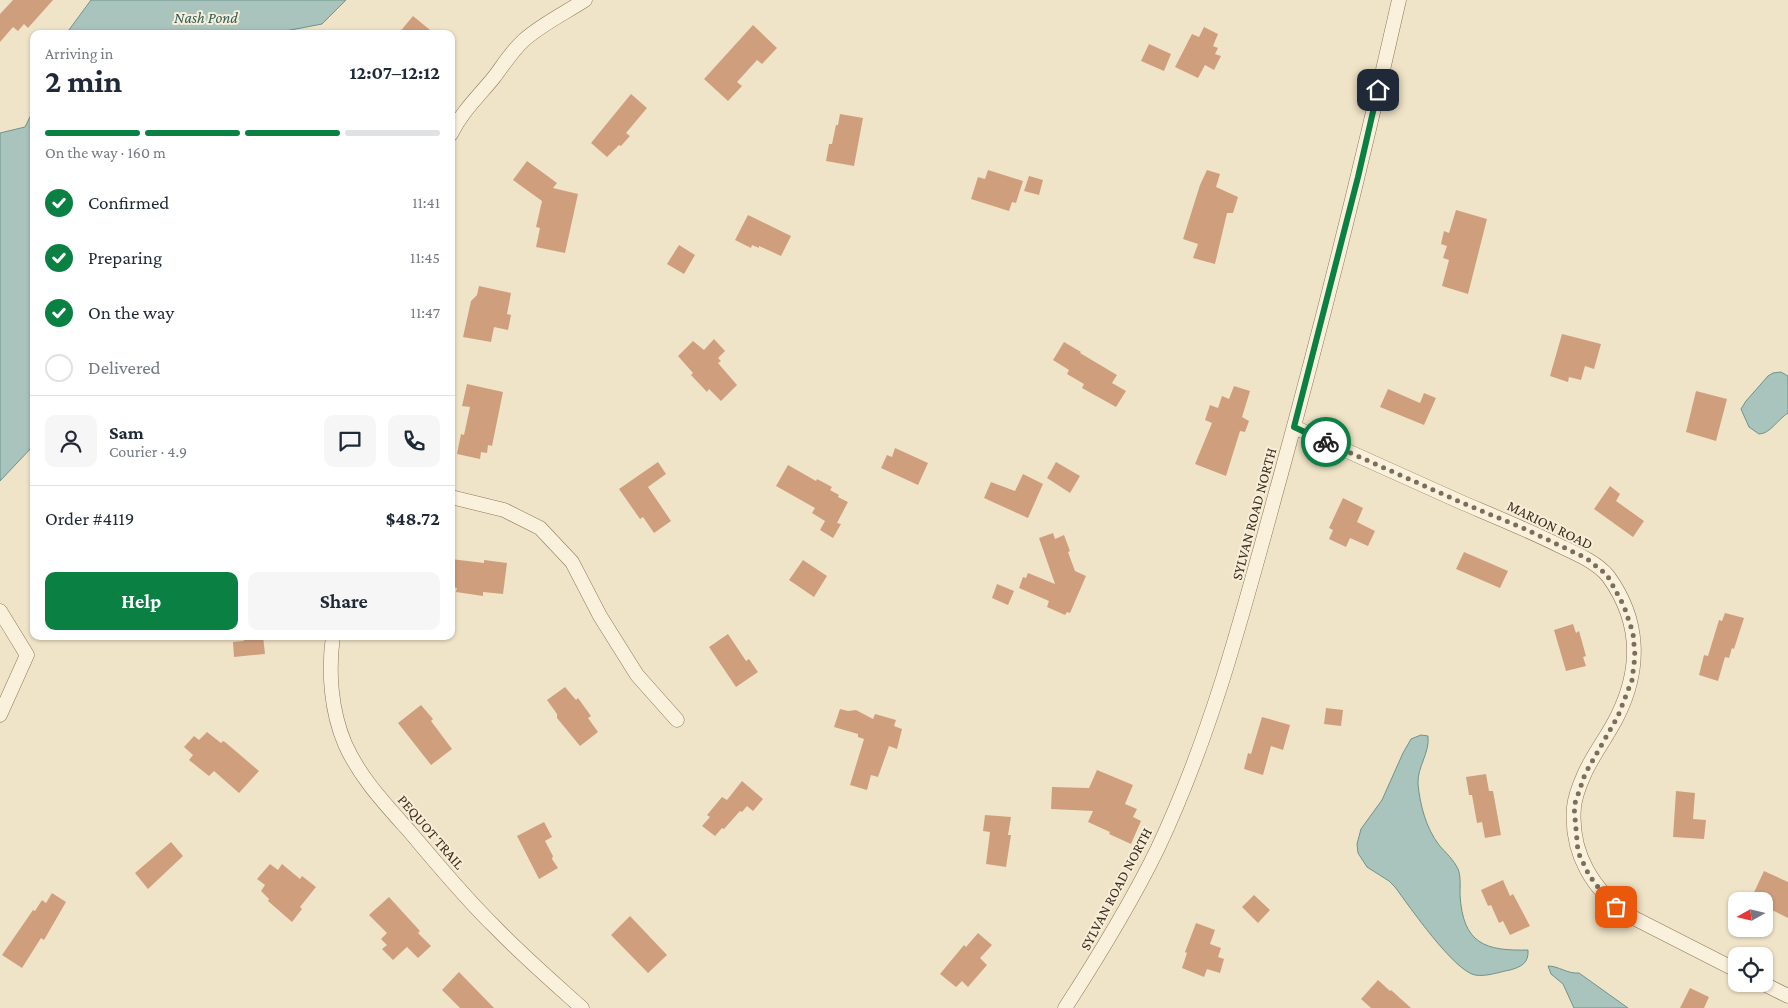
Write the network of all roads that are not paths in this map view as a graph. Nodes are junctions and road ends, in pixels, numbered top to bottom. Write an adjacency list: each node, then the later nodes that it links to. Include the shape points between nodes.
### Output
1 (585, 0): 3 (street, via 524,40 473,100)
2 (1399, 0): 4 (street, SYLVAN ROAD NORTH)
3 (455, 128)
4 (1294, 427): 10 (street, MARION ROAD, via 1523,528 1586,558 1607,575 1628,616 1635,656 1632,680 1625,699 1585,774 1574,806 1578,852 1589,875 1616,907); 14 (street, SYLVAN ROAD NORTH, via 1235,640 1180,796 1157,850 1127,907)
5 (455, 498): 9 (street, via 504,510 540,528 572,562 600,616 637,675)
6 (0, 611): 8 (street, via 27,656)
7 (333, 640): 13 (street, PEQUOT TRAIL, via 330,670 336,716 346,745 367,780 496,928)
8 (0, 715)
9 (677, 720)
10 (1728, 966)
11 (1773, 988): 12 (street)
12 (1788, 996)
13 (582, 1008)
14 (1065, 1008)

